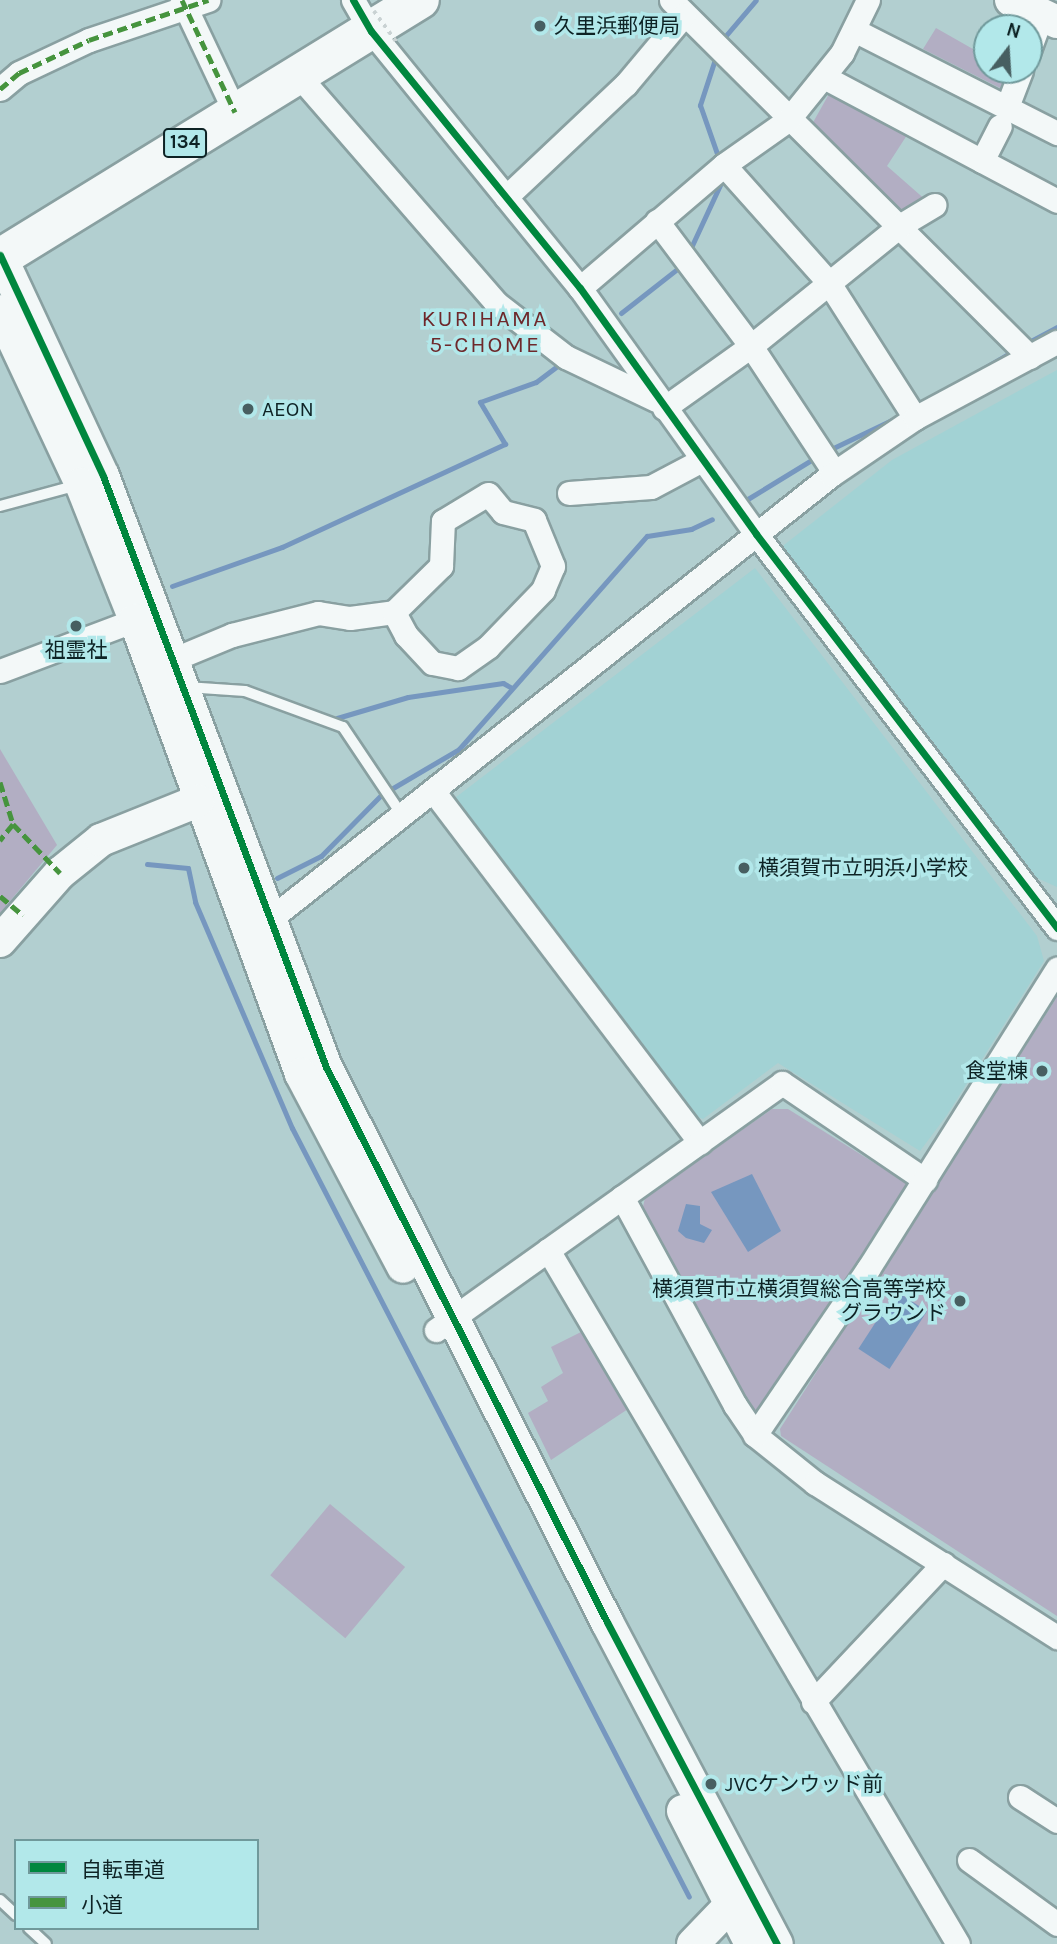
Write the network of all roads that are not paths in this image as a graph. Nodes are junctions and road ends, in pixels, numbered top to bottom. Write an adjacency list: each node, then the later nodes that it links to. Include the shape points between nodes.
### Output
1 (208, 0): 5 (street)
2 (421, 0): 8 (highway, 134)
3 (868, 0): 9 (street)
4 (1011, 0): 7 (street)
5 (184, 5): 13 (street, via 89,40 19,73); 14 (street)
6 (678, 7): 16 (street); 20 (street, via 626,84)
7 (1050, 11)
8 (374, 21): 10 (highway, 134); 20 (street)
9 (854, 30): 11 (street); 15 (street)
10 (298, 75): 14 (highway, 134); 32 (street, via 495,302 566,356)
11 (824, 77): 16 (street); 18 (street)
12 (1016, 84): 15 (street)
13 (0, 89)
14 (235, 112): 25 (highway, 134)
15 (1003, 117): 17 (street); 18 (street)
16 (788, 120): 19 (street); 24 (street)
17 (1057, 133)
18 (982, 161): 21 (street)
19 (724, 165): 23 (street); 26 (street)
20 (506, 197): 27 (street)
21 (1057, 201)
22 (934, 205): 24 (street)
23 (657, 221): 27 (street); 30 (street)
24 (901, 225): 26 (street); 31 (street)
25 (0, 256): 41 (street, via 103,476)
26 (829, 283): 30 (street); 33 (street)
27 (580, 288): 32 (street)
28 (0, 311): 36 (street)
29 (1057, 342): 31 (street)
30 (751, 346): 32 (street); 35 (street)
31 (1030, 357): 33 (street)
32 (662, 405): 34 (street)
33 (915, 418): 35 (street)
34 (702, 460): 37 (street, via 651,486); 39 (street)
35 (834, 472): 39 (street)
36 (81, 484): 38 (lane); 41 (street)
37 (569, 493)
38 (0, 506)
39 (756, 534): 44 (street); 48 (street)
40 (394, 612): 40 (street, via 441,566 443,522 488,494 503,512 534,520 553,566 543,590 488,647 458,668 432,663 406,635); 43 (street, via 350,618 318,613 232,635)
41 (146, 616): 42 (street); 43 (street); 45 (street)
42 (0, 671)
43 (178, 673): 45 (street); 46 (lane, via 245,691 343,727)
44 (434, 792): 46 (street); 51 (street)
45 (209, 797): 47 (street); 49 (street, via 101,840 60,873)
46 (402, 815): 47 (street)
47 (259, 928): 55 (street)
48 (1057, 928)
49 (0, 941)
50 (1057, 969): 52 (street)
51 (700, 1142): 52 (street, via 782,1083); 53 (street)
52 (925, 1180): 56 (street)
53 (622, 1197): 54 (street); 56 (street)
54 (548, 1250): 55 (street); 59 (street)
55 (445, 1324): 63 (street)
56 (755, 1435): 57 (street, via 815,1483)
57 (943, 1564): 58 (street); 59 (street)
58 (1057, 1637)
59 (813, 1702): 72 (street)
60 (1020, 1797): 61 (street)
61 (1057, 1821)
62 (969, 1860): 66 (street)
63 (739, 1896): 69 (street); 70 (street); 71 (street)
64 (0, 1900): 65 (lane)
65 (14, 1913)
66 (1057, 1924)
67 (31, 1930): 68 (lane)
68 (46, 1944)
69 (693, 1944)
70 (751, 1944)
71 (777, 1944)
72 (958, 1944)

